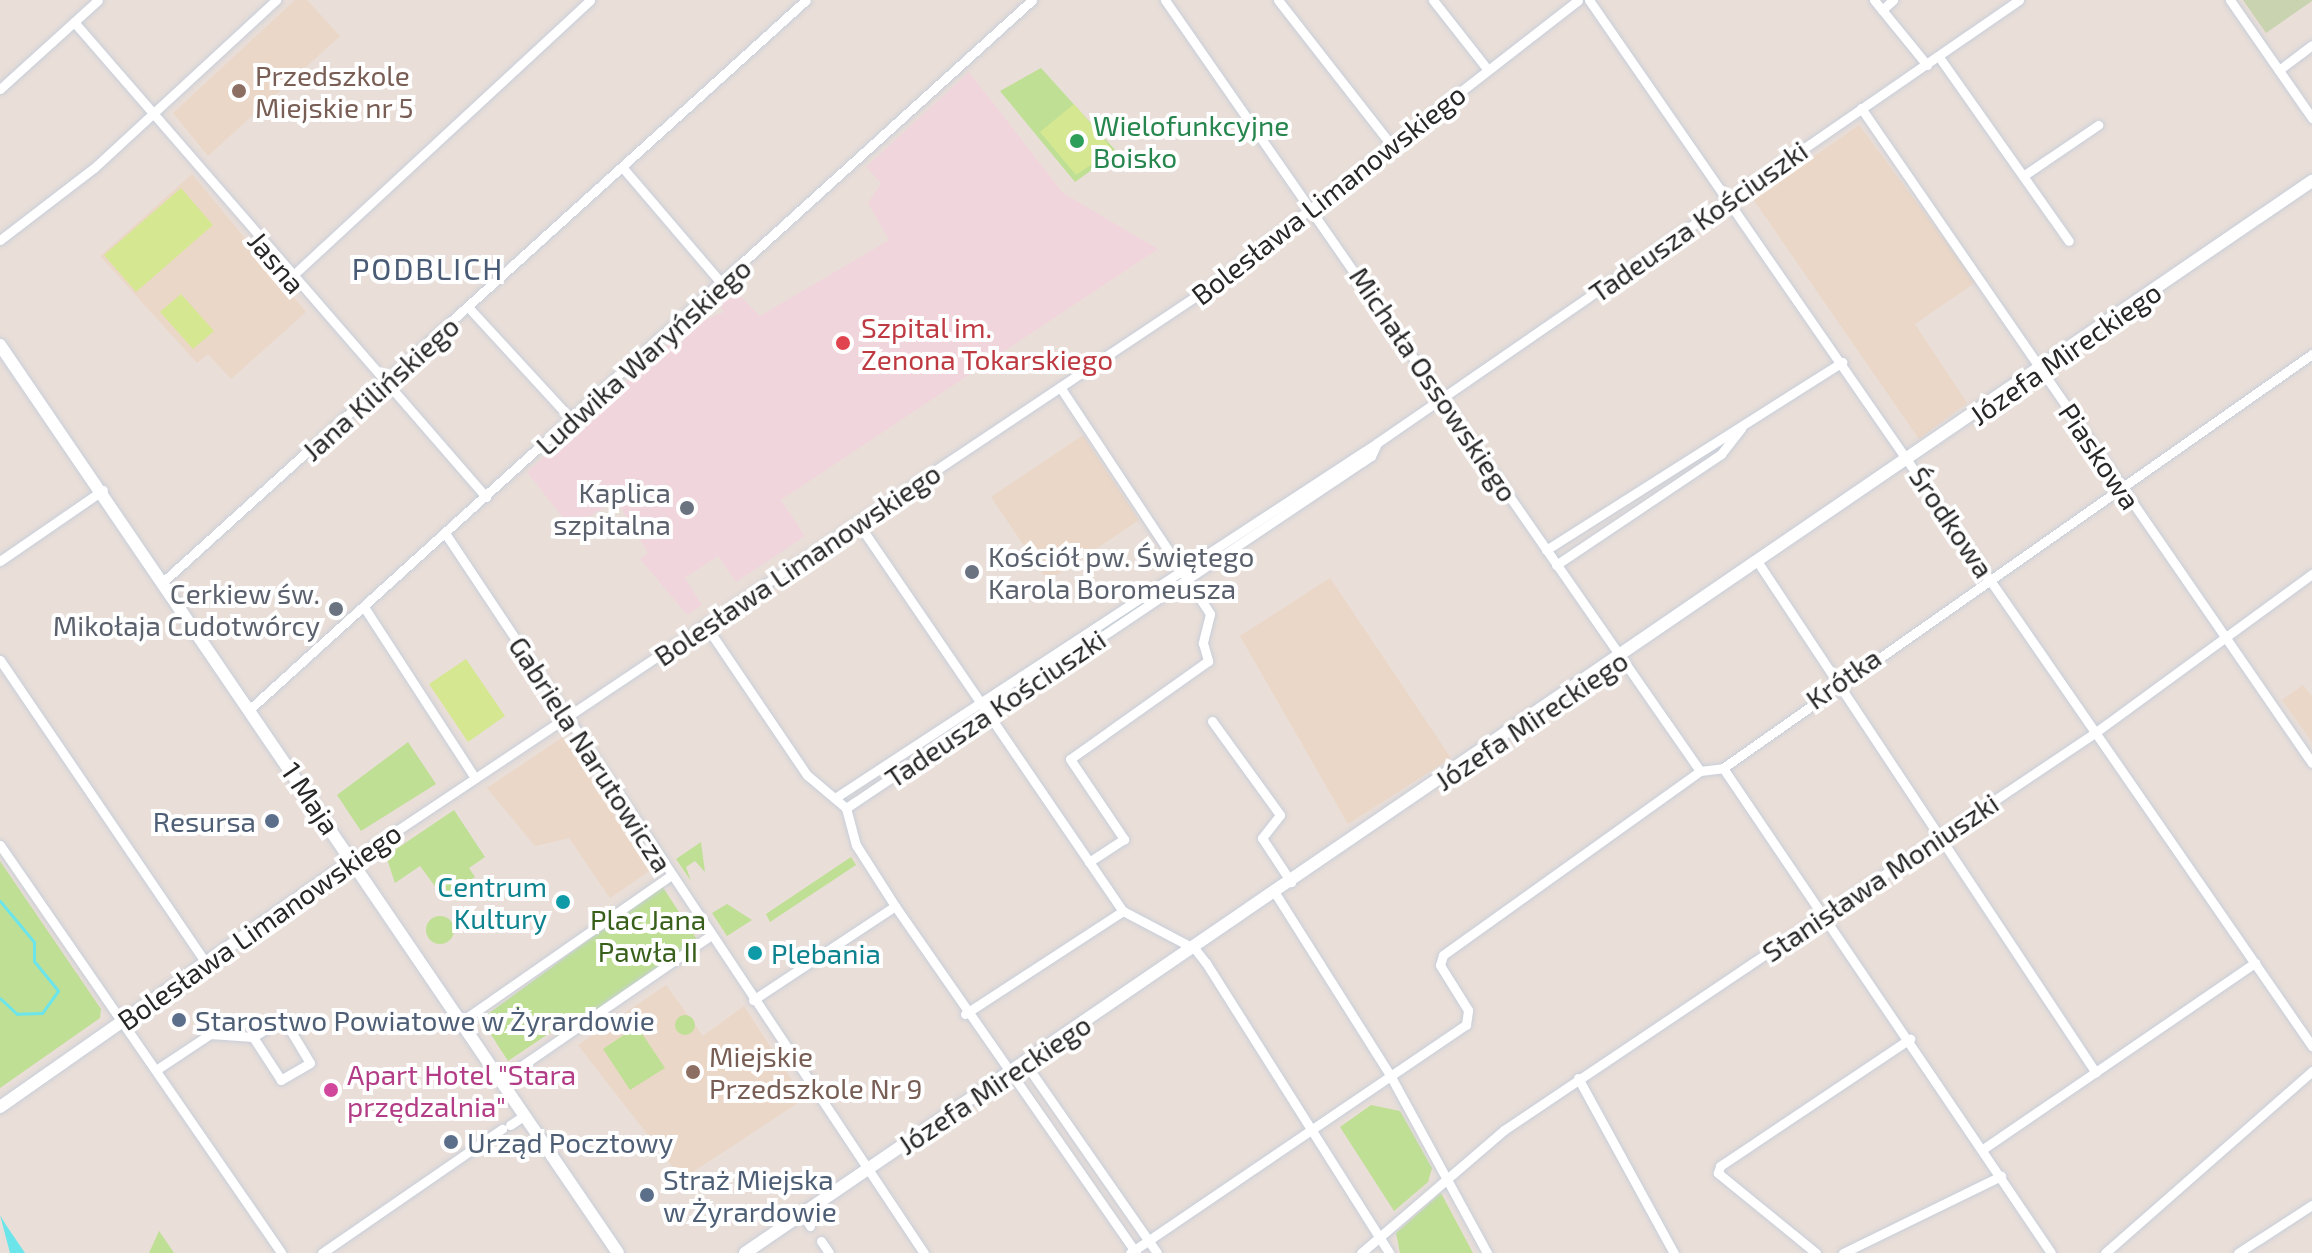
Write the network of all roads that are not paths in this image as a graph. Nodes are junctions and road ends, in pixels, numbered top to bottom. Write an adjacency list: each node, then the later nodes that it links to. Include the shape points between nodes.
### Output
1 (98, 0): 16 (street)
2 (276, 0): 24 (street)
3 (590, 0): 35 (street)
4 (806, 0): 28 (street, Jana Kilińskiego)
5 (1032, 0): 36 (street, Ludwika Waryńskiego)
6 (1165, 0): 32 (street, Michała Ossowskiego)
7 (1278, 0): 27 (street)
8 (1433, 0): 20 (street)
9 (1578, 0): 20 (street, Bolesława Limanowskiego)
10 (1589, 0): 31 (street, Środkowa)
11 (1874, 0): 15 (street)
12 (1893, 0): 15 (street)
13 (2019, 0): 18 (street, Tadeusza Kościuszki)
14 (2230, 0): 21 (street)
15 (1882, 10): 19 (street)
16 (74, 22): 22 (street); 24 (street, Jasna)
17 (2312, 45): 21 (street)
18 (1939, 57): 19 (street, Tadeusza Kościuszki); 29 (street)
19 (1927, 65): 23 (street, Tadeusza Kościuszki)
20 (1488, 70): 27 (street, Bolesława Limanowskiego)
21 (2279, 70): 25 (street)
22 (0, 89)
23 (1861, 108): 31 (street, Tadeusza Kościuszki); 41 (street, Piaskowa)
24 (154, 112): 33 (street); 35 (street, Jasna)
25 (2312, 118)
26 (2098, 125): 29 (street)
27 (1392, 146): 32 (street, Bolesława Limanowskiego)
28 (623, 168): 36 (street); 37 (street, Jana Kilińskiego)
29 (2023, 176): 34 (street)
30 (2312, 181): 41 (street, Józefa Mireckiego)
31 (1732, 198): 40 (street, Środkowa); 44 (street, Tadeusza Kościuszki)
32 (1312, 206): 43 (street, Bolesława Limanowskiego, via 1211,286); 44 (street, Michała Ossowskiego)
33 (0, 240)
34 (2069, 241)
35 (290, 278): 42 (street, Jasna)
36 (722, 284): 45 (street, Ludwika Waryńskiego)
37 (469, 308): 42 (street, Jana Kilińskiego); 45 (street)
38 (0, 345): 50 (street, 1 Maja)
39 (2312, 354): 49 (street, Krótka)
40 (1842, 362): 46 (street); 48 (street, Środkowa)
41 (2041, 369): 48 (street, Józefa Mireckiego); 49 (street, Piaskowa)
42 (383, 383): 51 (street, Jasna); 62 (street, Jana Kilińskiego)
43 (1060, 387): 52 (street, Bolesława Limanowskiego); 58 (street)
44 (1441, 398): 47 (street, Tadeusza Kościuszki); 54 (street, Michała Ossowskiego)
45 (572, 420): 51 (street, Ludwika Waryńskiego)
46 (1745, 422): 54 (street); 57 (street, via 1721,454)
47 (1377, 443): 58 (street, Tadeusza Kościuszki); 60 (street, Tadeusza Kościuszki, via 1371,456)
48 (1911, 461): 56 (street, Józefa Mireckiego); 61 (street, Środkowa)
49 (2122, 488): 61 (street, Krótka); 65 (street, Piaskowa)
50 (103, 490): 55 (street); 62 (street, 1 Maja)
51 (486, 497): 53 (street, Ludwika Waryńskiego)
52 (858, 523): 64 (street, Bolesława Limanowskiego); 69 (street)
53 (445, 533): 63 (street, Ludwika Waryńskiego); 72 (street, Gabriela Narutowicza)
54 (1546, 550): 57 (street, Michała Ossowskiego)
55 (0, 561)
56 (1759, 564): 66 (street, Józefa Mireckiego); 68 (street)
57 (1556, 565): 66 (street, Michała Ossowskiego)
58 (1182, 568): 60 (street); 69 (street, Tadeusza Kościuszki)
59 (2312, 574): 65 (street, Stanisława Moniuszki)
60 (1189, 578): 71 (street, Tadeusza Kościuszki); 84 (street, via 1210,609 1208,661 1070,759 1124,839)
61 (1990, 578): 68 (street, Krótka); 74 (street, Środkowa)
62 (165, 580): 70 (street, 1 Maja)
63 (364, 607): 70 (street, Ludwika Waryńskiego); 78 (street)
64 (706, 626): 72 (street, Bolesława Limanowskiego); 79 (street, via 807,775)
65 (2228, 638): 74 (street, Stanisława Moniuszki); 75 (street, Piaskowa)
66 (1620, 659): 77 (street, Michała Ossowskiego); 86 (street, Józefa Mireckiego)
67 (0, 660): 93 (street)
68 (1837, 682): 76 (street, Krótka); 81 (street)
69 (981, 703): 71 (street); 79 (street, Tadeusza Kościuszki)
70 (251, 708): 83 (street, 1 Maja)
71 (988, 713): 80 (street, Tadeusza Kościuszki); 84 (street)
72 (567, 718): 78 (street, Bolesława Limanowskiego); 85 (street, Gabriela Narutowicza)
73 (1212, 721): 86 (street, via 1280,815 1262,838)
74 (2096, 732): 81 (street, Stanisława Moniuszki); 94 (street, Środkowa)
75 (2312, 763)
76 (1723, 768): 77 (street, Krótka); 90 (street)
77 (1700, 771): 107 (street, Krótka, via 1443,955 1440,965 1468,1010 1466,1025)
78 (475, 778): 83 (street, Bolesława Limanowskiego)
79 (838, 796): 80 (street)
80 (846, 808): 88 (street, via 856,845)
81 (1942, 837): 90 (street, Stanisława Moniuszki); 106 (street)
82 (0, 845): 97 (street)
83 (353, 860): 93 (street, Bolesława Limanowskiego); 98 (street, 1 Maja)
84 (1089, 862): 89 (street)
85 (671, 875): 91 (street, Gabriela Narutowicza); 98 (street)
86 (1291, 882): 87 (street, Józefa Mireckiego)
87 (1275, 893): 92 (street, Józefa Mireckiego); 107 (street)
88 (895, 906): 95 (street); 96 (street)
89 (1123, 911): 92 (street); 96 (street)
90 (1826, 913): 100 (street); 108 (street, Stanisława Moniuszki)
91 (710, 936): 95 (street, Gabriela Narutowicza); 109 (street)
92 (1195, 949): 102 (street, Józefa Mireckiego); 112 (street)
93 (206, 963): 97 (street, Bolesława Limanowskiego)
94 (2255, 963): 101 (street, Środkowa); 106 (street)
95 (753, 1000): 114 (street, Gabriela Narutowicza)
96 (965, 1014): 105 (street)
97 (124, 1021): 103 (street); 110 (street, Bolesława Limanowskiego)
98 (462, 1021): 109 (street, 1 Maja)
99 (253, 1037): 99 (street, via 281,1080 310,1063 283,1018); 103 (street, via 210,1034)
100 (1910, 1039): 113 (street); 135 (street, via 1720,1166 1718,1173)
101 (2312, 1046)
102 (1025, 1063): 105 (street, Józefa Mireckiego); 122 (street)
103 (159, 1068): 124 (street)
104 (2312, 1071): 138 (street)
105 (1009, 1073): 114 (street, Józefa Mireckiego); 123 (street)
106 (2096, 1073): 113 (street)
107 (1390, 1075): 112 (street); 116 (street)
108 (1578, 1078): 116 (street, Stanisława Moniuszki); 134 (street)
109 (501, 1080): 111 (street, 1 Maja)
110 (0, 1107)
111 (525, 1115): 125 (street); 126 (street, 1 Maja)
112 (1314, 1129): 120 (street); 122 (street)
113 (1983, 1149): 115 (street)
114 (867, 1171): 118 (street, Józefa Mireckiego); 129 (street, Gabriela Narutowicza)
115 (2001, 1176): 136 (street); 137 (street)
116 (1447, 1178): 120 (street, Stanisława Moniuszki); 133 (street)
117 (2312, 1205): 139 (street)
118 (803, 1214): 119 (street); 127 (street, Józefa Mireckiego)
119 (810, 1226)
120 (1380, 1236): 131 (street, Stanisława Moniuszki); 132 (street)
121 (821, 1241): 128 (street)
122 (1148, 1241): 123 (street); 130 (street)
123 (1133, 1252)
124 (281, 1253)
125 (322, 1253)
126 (618, 1253)
127 (745, 1253)
128 (829, 1253)
129 (924, 1253)
130 (1157, 1253)
131 (1361, 1253)
132 (1389, 1253)
133 (1487, 1253)
134 (1674, 1253)
135 (1816, 1253)
136 (1843, 1253)
137 (2051, 1253)
138 (2105, 1253)
139 (2238, 1253)

